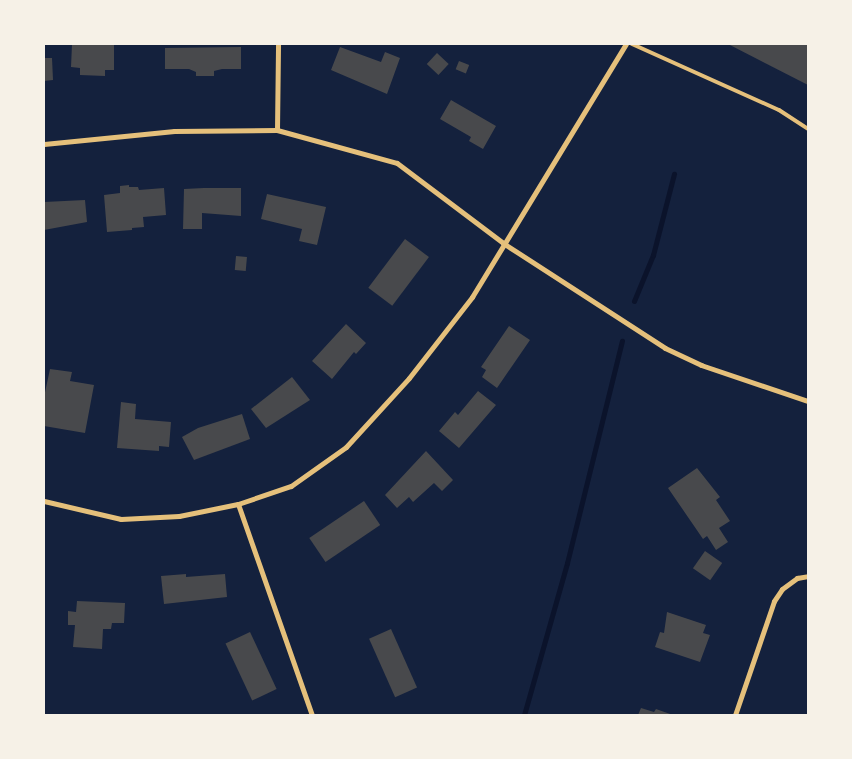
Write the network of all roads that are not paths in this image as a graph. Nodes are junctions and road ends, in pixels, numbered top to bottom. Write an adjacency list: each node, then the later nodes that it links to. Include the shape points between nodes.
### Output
1 (278, 44): 5 (street)
2 (626, 44): 7 (street)
3 (632, 44): 4 (lane, via 779,110)
4 (808, 129)
5 (277, 130): 6 (street, via 174,131); 7 (street, via 397,163)
6 (44, 144)
7 (503, 243): 8 (street, via 665,348 701,365); 10 (street, via 446,332 346,447 291,486)
8 (808, 401)
9 (44, 501): 10 (street, via 121,519 179,516)
10 (238, 504): 12 (street)
11 (808, 576): 13 (street, via 797,578 782,589 774,601)
12 (312, 715)
13 (735, 715)

